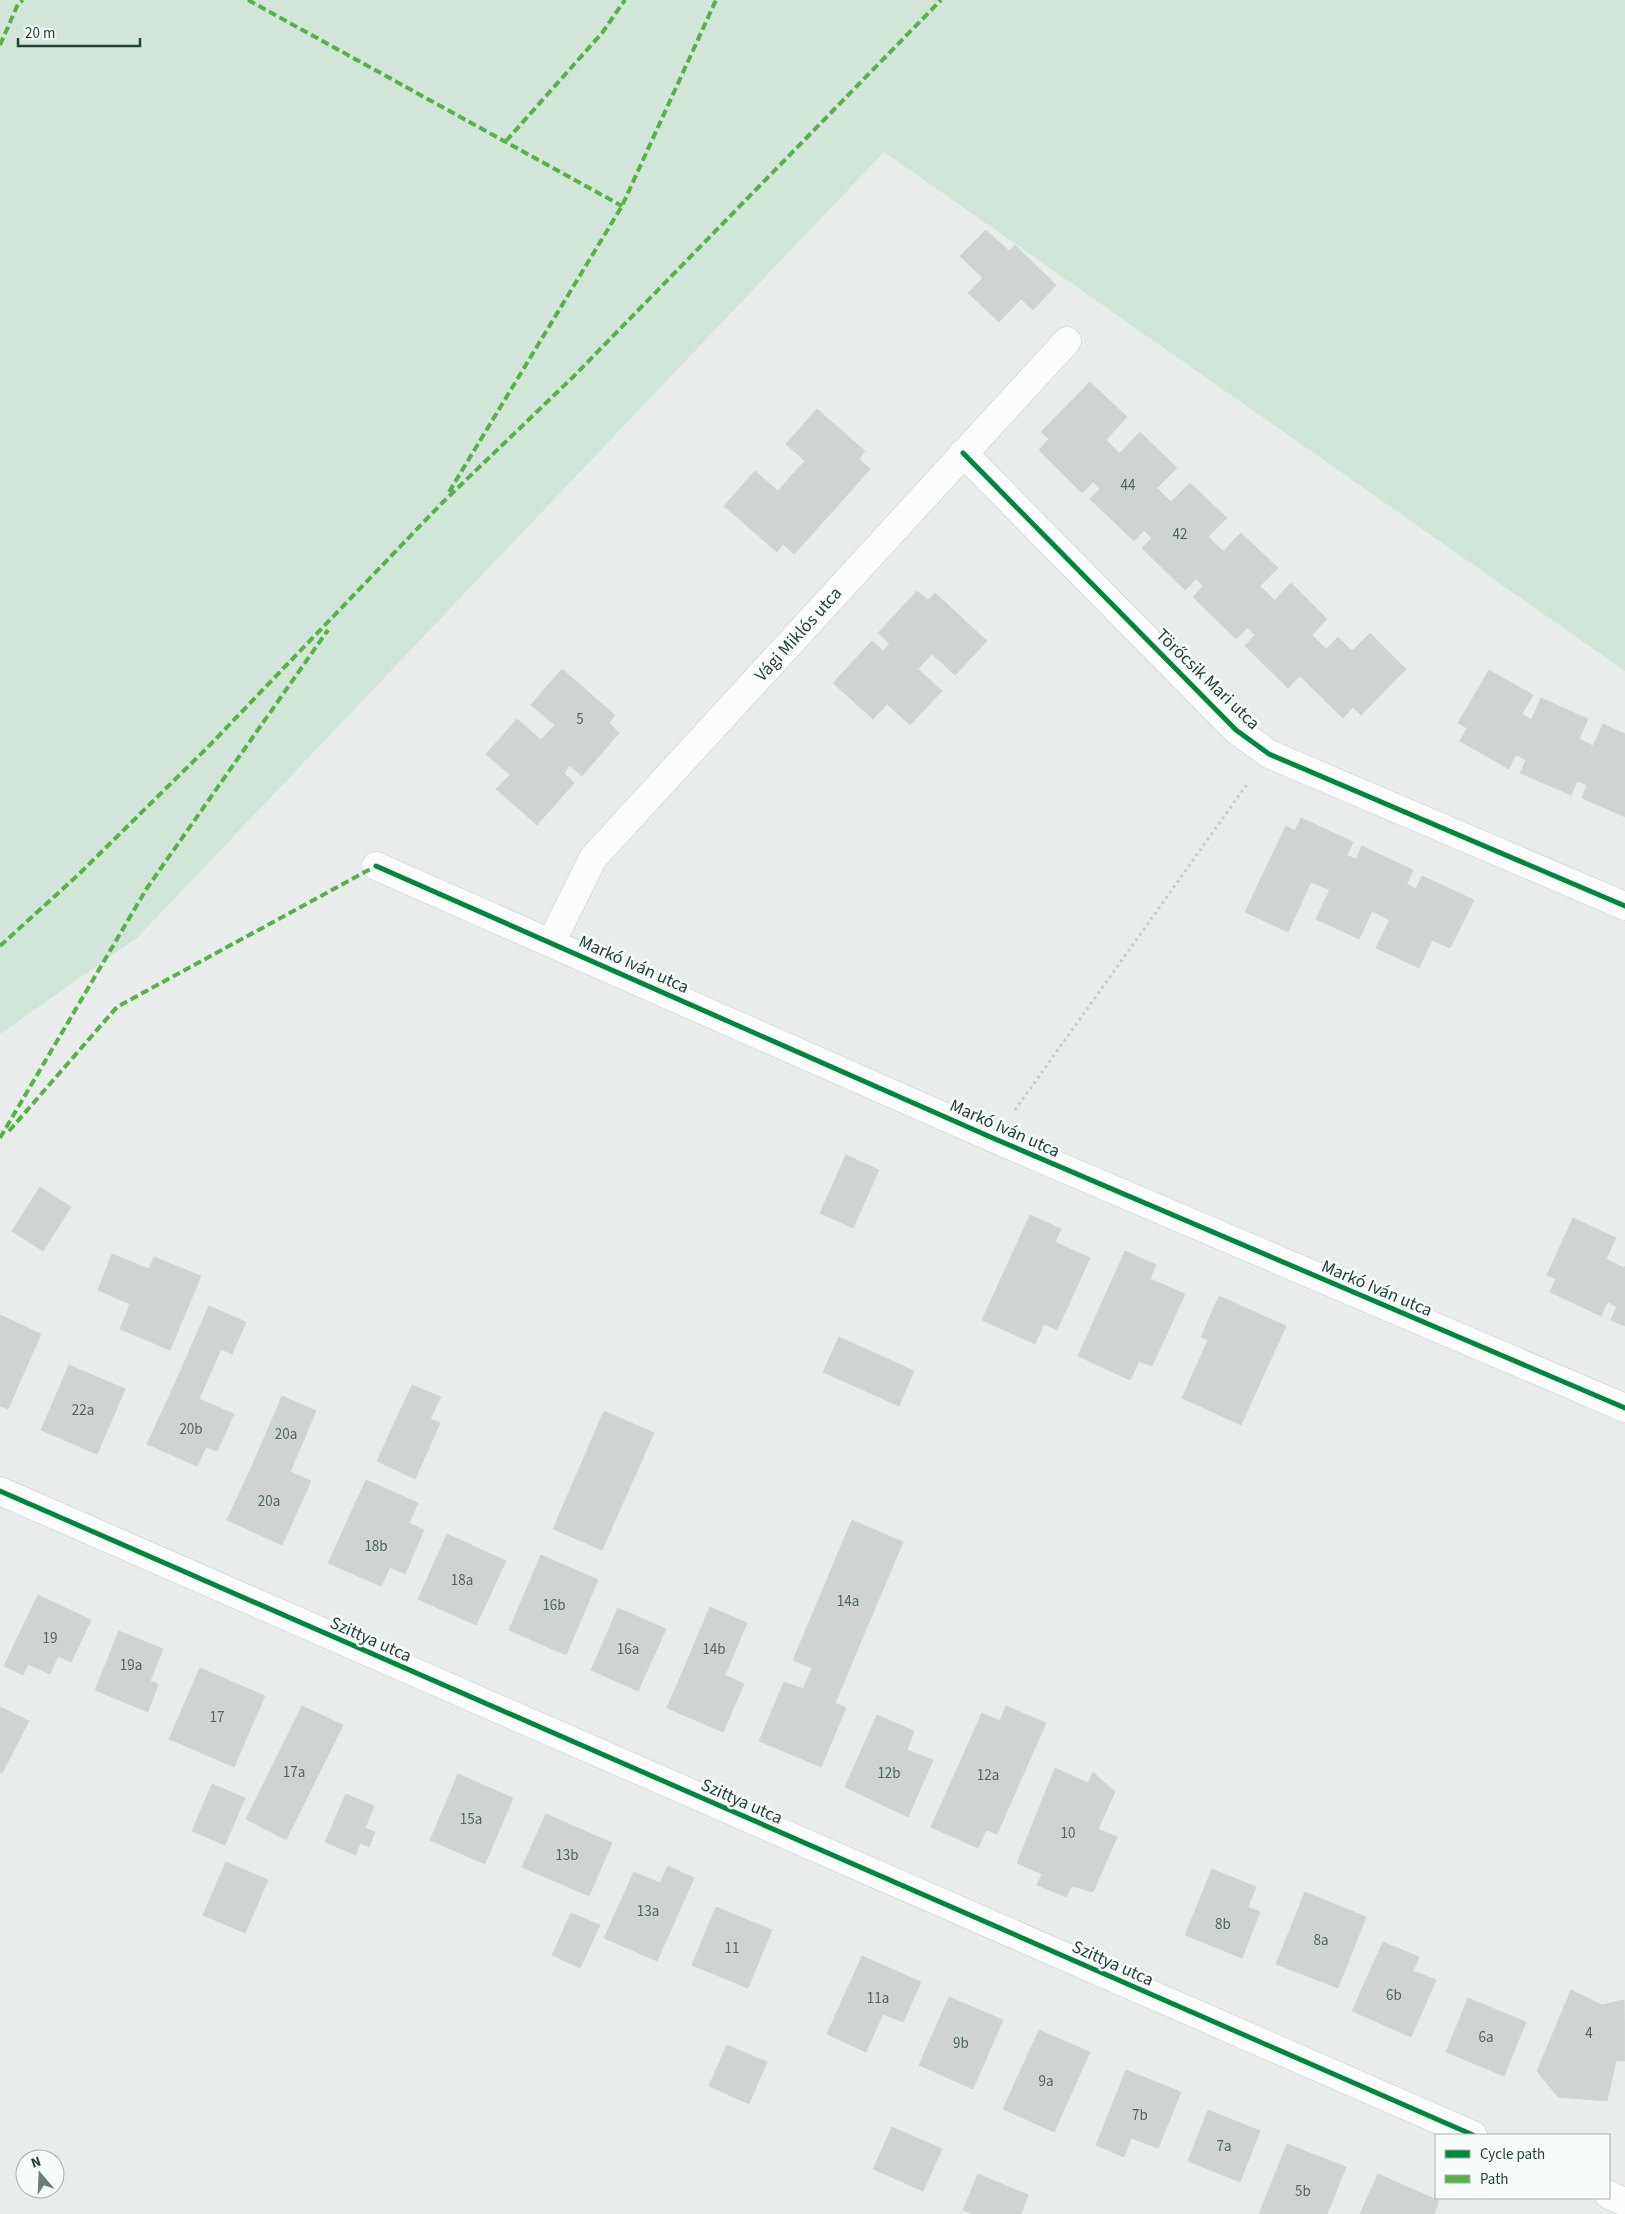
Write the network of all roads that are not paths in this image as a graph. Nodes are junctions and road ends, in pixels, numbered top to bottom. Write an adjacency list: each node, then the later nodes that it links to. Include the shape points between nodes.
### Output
1 (1067, 341): 2 (street, Vági Miklós utca)
2 (964, 453): 4 (street, Törőcsik Mari utca, via 1236,730 1269,754); 5 (street, Vági Miklós utca, via 593,858)
3 (376, 866): 5 (street, Markó Iván utca)
4 (1625, 906)
5 (551, 942): 6 (street, Markó Iván utca, via 994,1139)
6 (1625, 1408)
7 (0, 1491): 8 (street, Szittya utca)
8 (1471, 2134)
9 (1610, 2194): 10 (street)
10 (1625, 2202)

